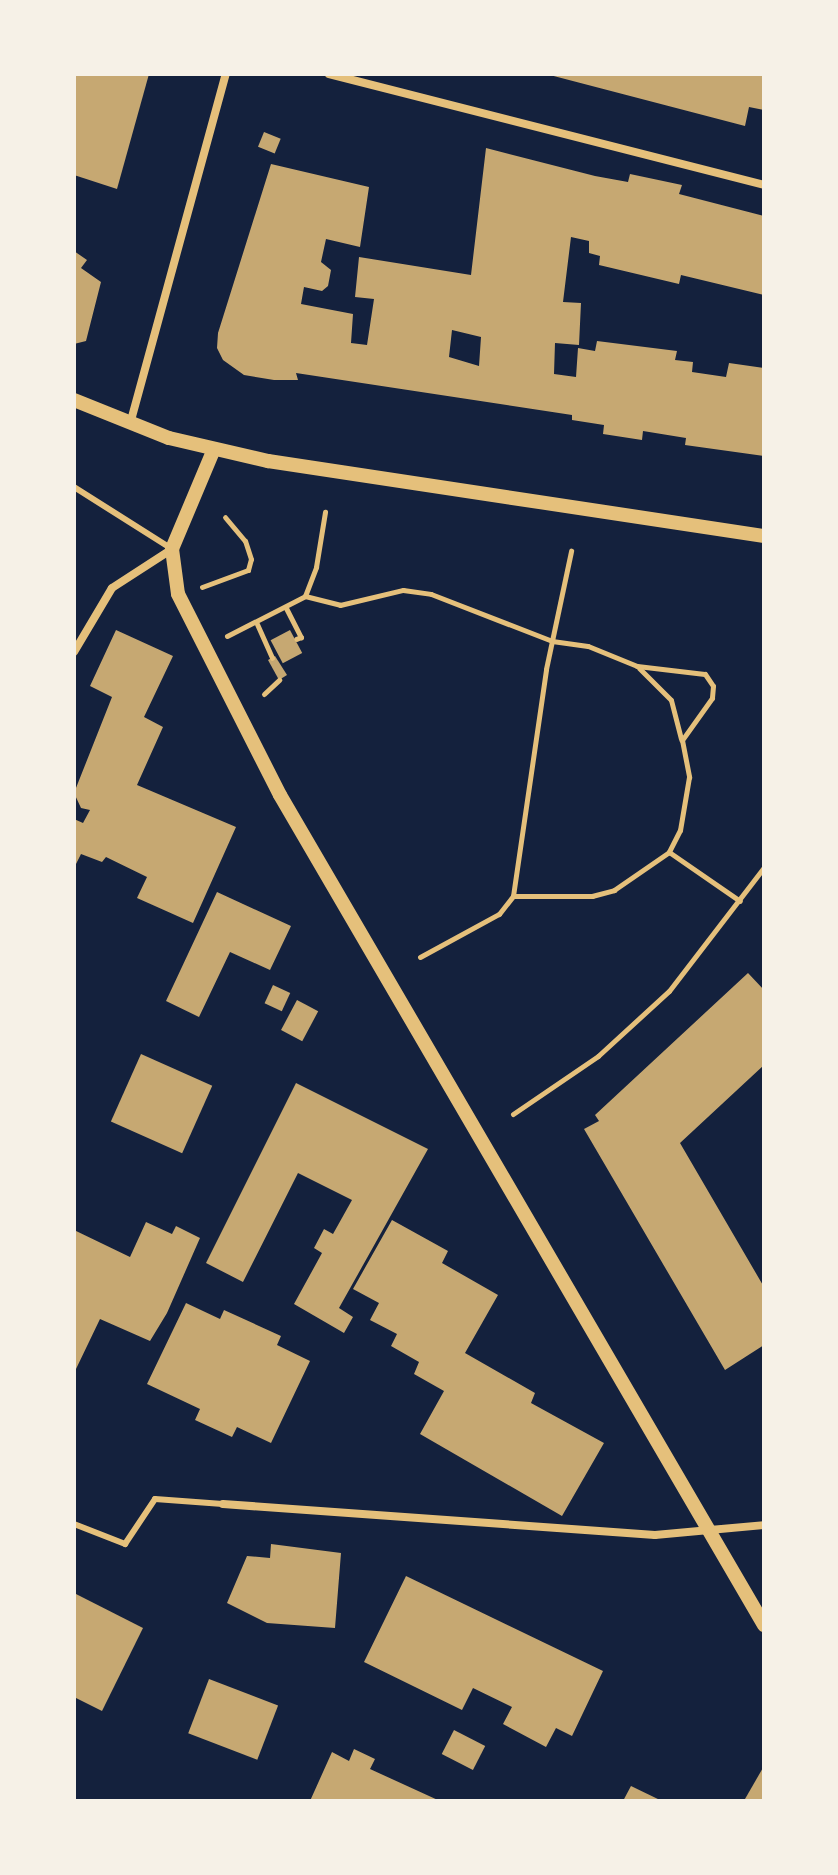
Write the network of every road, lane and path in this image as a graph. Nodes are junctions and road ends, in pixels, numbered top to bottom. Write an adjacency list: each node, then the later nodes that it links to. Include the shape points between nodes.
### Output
1 (226, 74): 5 (street)
2 (329, 74): 3 (street)
3 (764, 185)
4 (74, 400): 5 (street)
5 (130, 424): 6 (street)
6 (214, 449): 10 (street); 11 (street)
7 (74, 487): 11 (lane)
8 (325, 512): 14 (path)
9 (225, 517): 13 (path, via 245,541 251,559 248,570)
10 (764, 536)
11 (172, 549): 20 (street, via 112,588); 36 (street, via 178,594 243,727)
12 (571, 551): 19 (path)
13 (202, 587)
14 (305, 596): 15 (path); 19 (path, via 340,605 403,590 431,594)
15 (286, 608): 16 (path); 18 (path, via 301,637)
16 (257, 624): 17 (path); 21 (path)
17 (225, 636)
18 (296, 639)
19 (552, 641): 22 (path, via 588,646); 29 (path)
20 (74, 652)
21 (272, 658)
22 (637, 666): 25 (path, via 671,700); 25 (path, via 694,671 705,674 713,686 706,708)
23 (279, 680): 24 (path)
24 (264, 694)
25 (682, 740): 26 (path, via 689,777 680,830)
26 (669, 852): 29 (path, via 614,890 592,896); 30 (path)
27 (764, 867): 28 (path)
28 (762, 875): 30 (path)
29 (513, 896): 31 (path, via 499,914)
30 (740, 901): 32 (path, via 659,1001 598,1056)
31 (420, 957)
32 (513, 1114)
33 (223, 1504): 34 (lane, via 155,1499 125,1544); 36 (street, via 655,1535)
34 (74, 1524)
35 (764, 1525): 36 (street)
36 (711, 1534): 37 (street)
37 (764, 1625)

